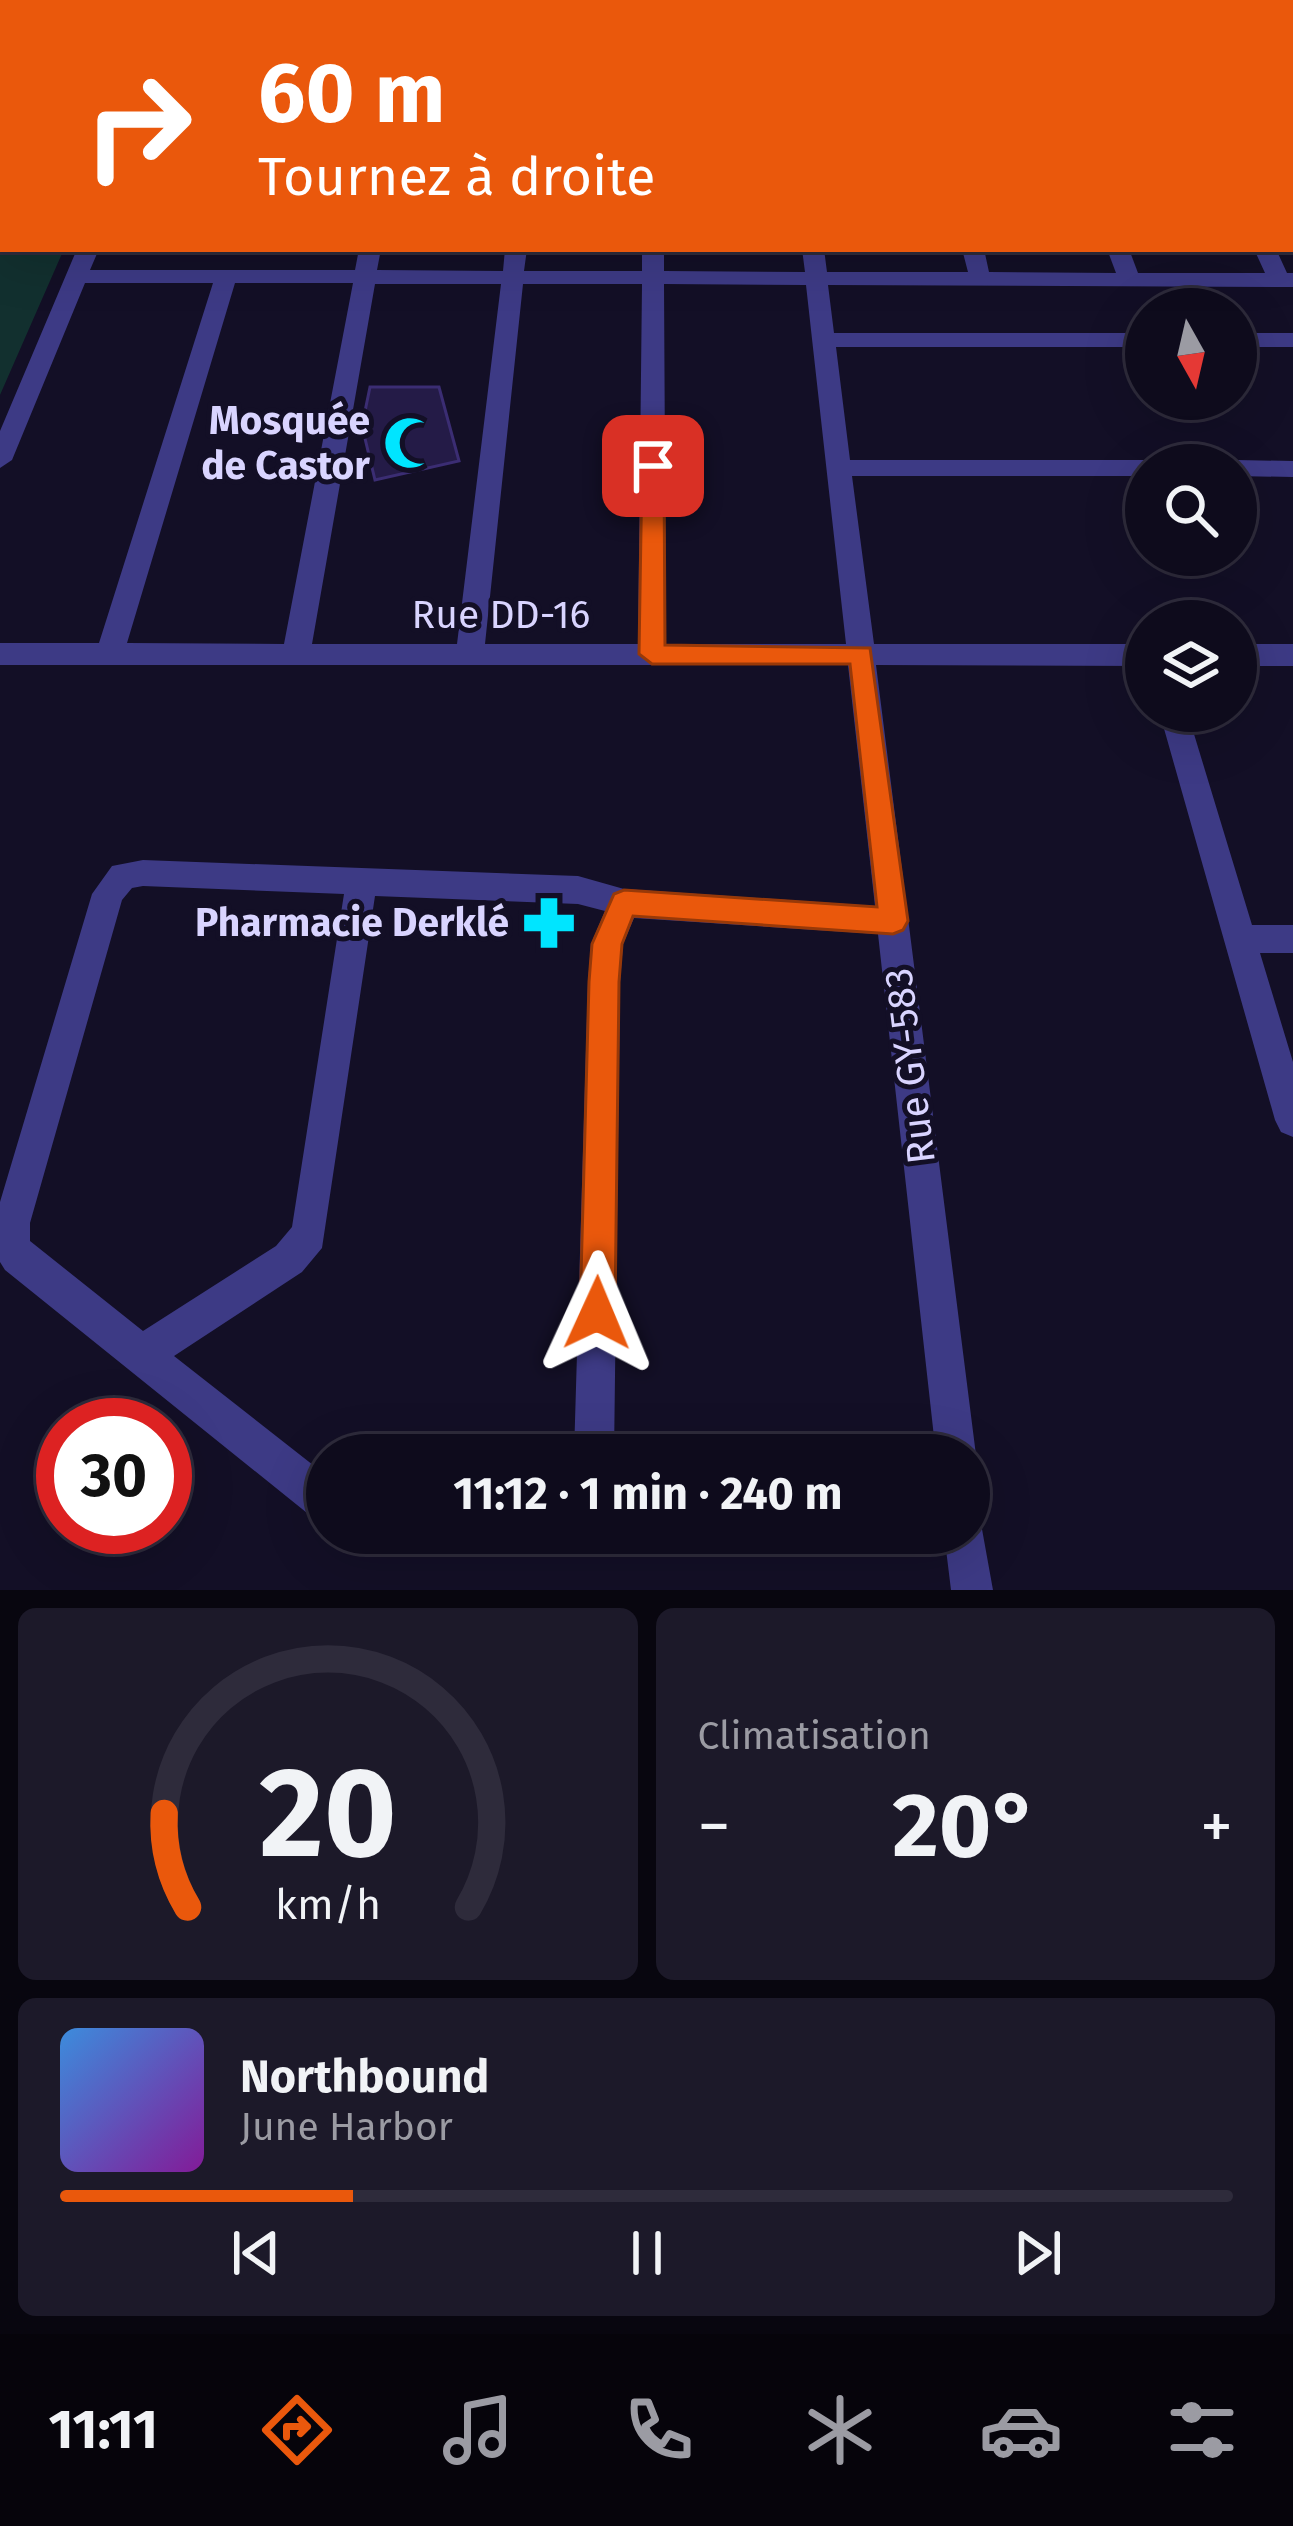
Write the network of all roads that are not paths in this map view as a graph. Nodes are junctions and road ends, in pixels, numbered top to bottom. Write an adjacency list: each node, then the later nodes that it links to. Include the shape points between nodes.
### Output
1 (87, 252): 9 (street)
2 (369, 252): 11 (street)
3 (516, 252): 12 (street)
4 (653, 252): 13 (street)
5 (974, 252): 14 (street)
6 (1119, 252): 15 (street)
7 (1267, 252): 16 (street)
8 (815, 264): 13 (street); 14 (street); 17 (street, Rue GY-583)
9 (76, 276): 10 (street); 21 (street)
10 (226, 277): 11 (street); 27 (street)
11 (364, 277): 12 (street); 28 (street)
12 (514, 278): 13 (street); 29 (street)
13 (654, 278): 30 (street)
14 (980, 279): 15 (street)
15 (1129, 279): 16 (street)
16 (1286, 280)
17 (824, 340): 18 (street); 22 (street, Rue GY-583)
18 (1125, 340)
19 (1257, 340): 20 (street)
20 (1293, 340)
21 (0, 460)
22 (838, 468): 23 (street); 31 (street, Rue GY-583)
23 (1125, 468)
24 (1257, 469): 25 (street)
25 (1293, 469)
26 (0, 654): 27 (street, Rue DD-16)
27 (110, 654): 28 (street, Rue DD-16)
28 (296, 654): 29 (street, Rue DD-16)
29 (470, 654): 30 (street, Rue DD-16)
30 (652, 654): 31 (street, Rue DD-16)
31 (861, 655): 32 (street, Rue DD-16); 38 (street, Rue GY-583)
32 (1125, 655)
33 (1257, 655): 34 (street)
34 (1293, 655)
35 (1179, 732): 39 (street)
36 (362, 880): 37 (street, via 578,890); 42 (street, via 309,1235 289,1259); 42 (street, via 143,873 123,876 108,894 11,1245)
37 (624, 903): 38 (street); 43 (street, via 607,944 604,982)
38 (893, 921): 44 (street, Rue GY-583)
39 (1240, 939): 40 (street); 41 (street)
40 (1293, 939)
41 (1293, 1120)
42 (140, 1356): 45 (street)
43 (594, 1434)
44 (954, 1434)
45 (306, 1486)
46 (968, 1554): 47 (street)
47 (972, 1590)

